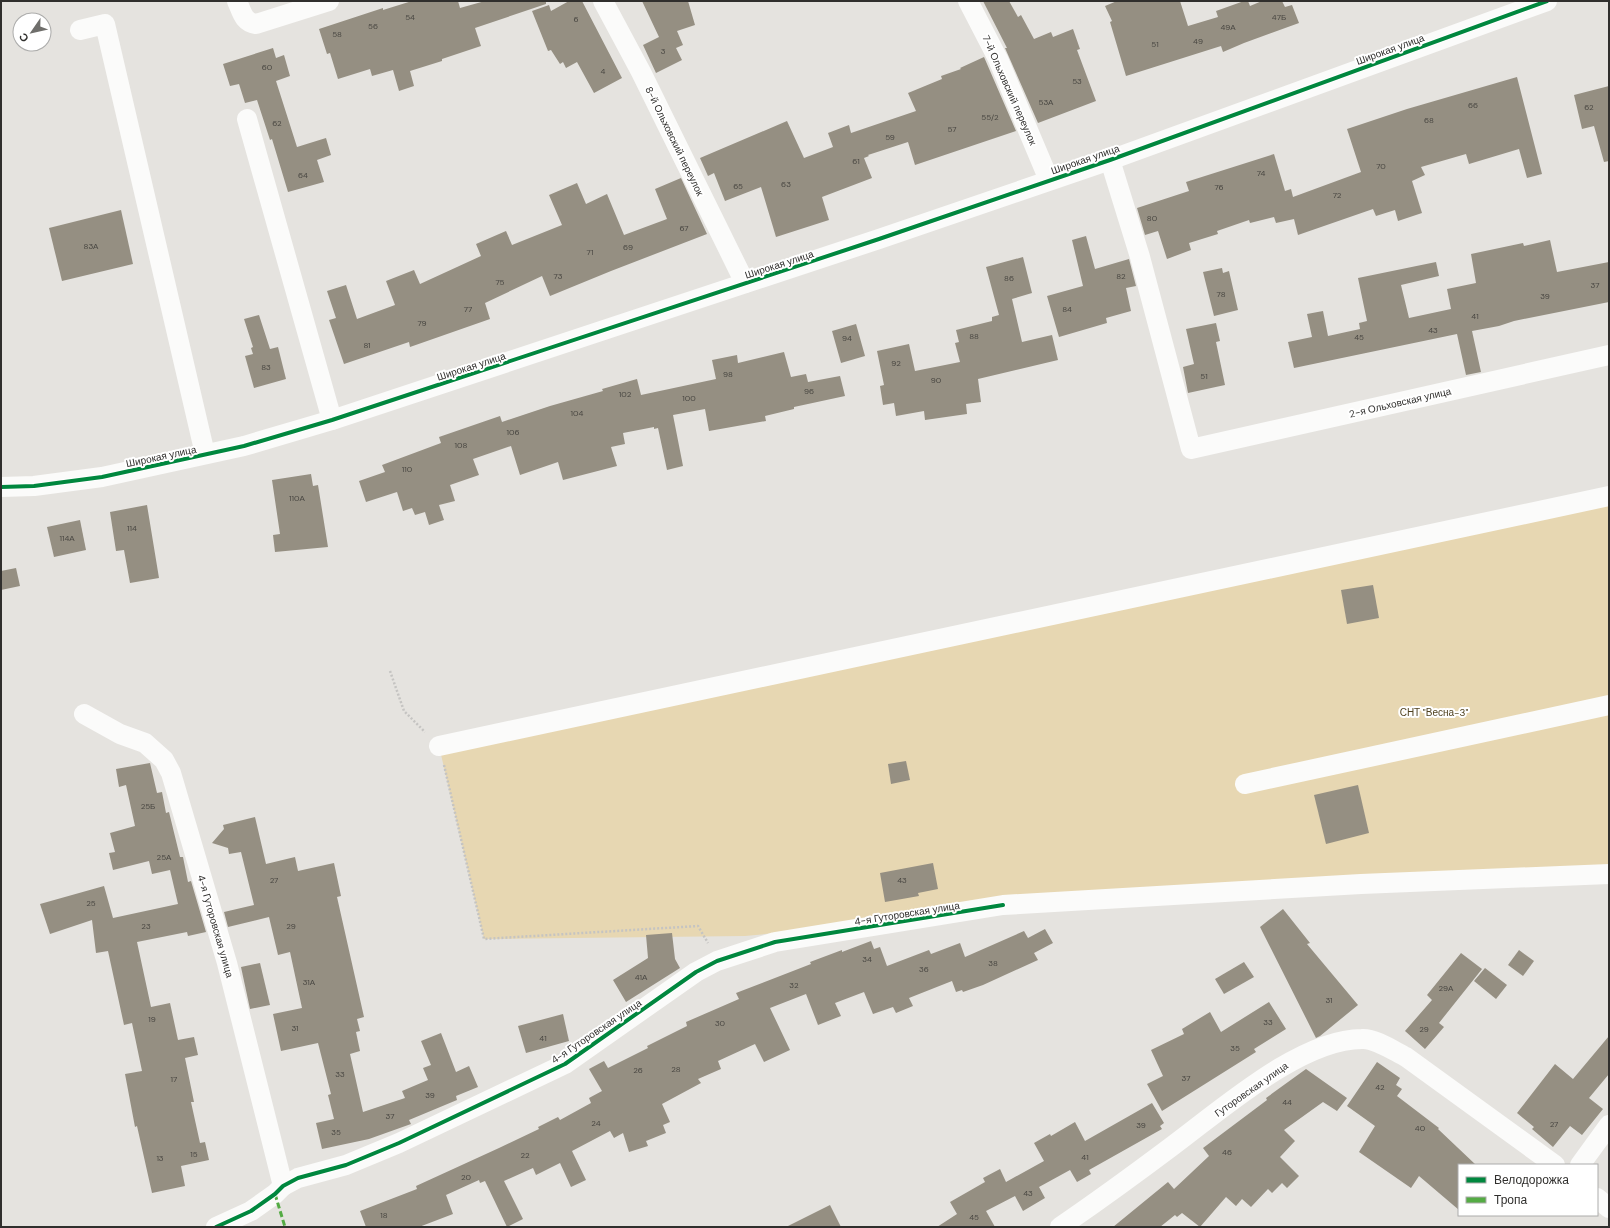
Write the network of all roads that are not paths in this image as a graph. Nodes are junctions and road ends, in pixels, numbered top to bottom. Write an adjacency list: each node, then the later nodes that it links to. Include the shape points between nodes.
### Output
1 (237, 1): 2 (street, via 249,23 256,24)
2 (329, 1)
3 (603, 1): 10 (street, 8-й Ольховский переулок, via 641,72)
4 (968, 1): 9 (street, 7-й Ольховский переулок, via 998,59)
5 (1547, 1): 8 (street, Широкая улица)
6 (80, 30): 13 (street, via 105,24)
7 (247, 119): 12 (street)
8 (1110, 160): 9 (street, Широкая улица); 11 (street, 2-я Ольховская улица, via 1140,257 1191,449)
9 (1049, 180): 10 (street, Широкая улица)
10 (745, 283): 12 (street, Широкая улица)
11 (1609, 355)
12 (332, 420): 13 (street, Широкая улица, via 244,446)
13 (205, 454): 14 (street, Широкая улица, via 102,477 34,486)
14 (1, 487)
15 (1609, 496): 18 (street)
16 (1609, 705): 19 (street)
17 (84, 714): 24 (street, 4-я Гуторовская улица, via 120,734 145,743 164,760 171,773 227,963)
18 (439, 746)
19 (1245, 784)
20 (1609, 874): 24 (street, 4-я Гуторовская улица, via 1361,884 1003,905 775,942 717,961 696,972 565,1064 399,1144 346,1165 298,1178)
21 (1609, 1125): 23 (street)
22 (1554, 1164): 28 (street, Гуторовская улица, via 1406,1057 1363,1038 1342,1041 1310,1052 1280,1067 1116,1189)
23 (1581, 1164)
24 (283, 1186): 27 (street, 4-я Гуторовская улица, via 251,1210)
25 (1598, 1199): 26 (street)
26 (1609, 1208)
27 (216, 1227)
28 (1060, 1227)

